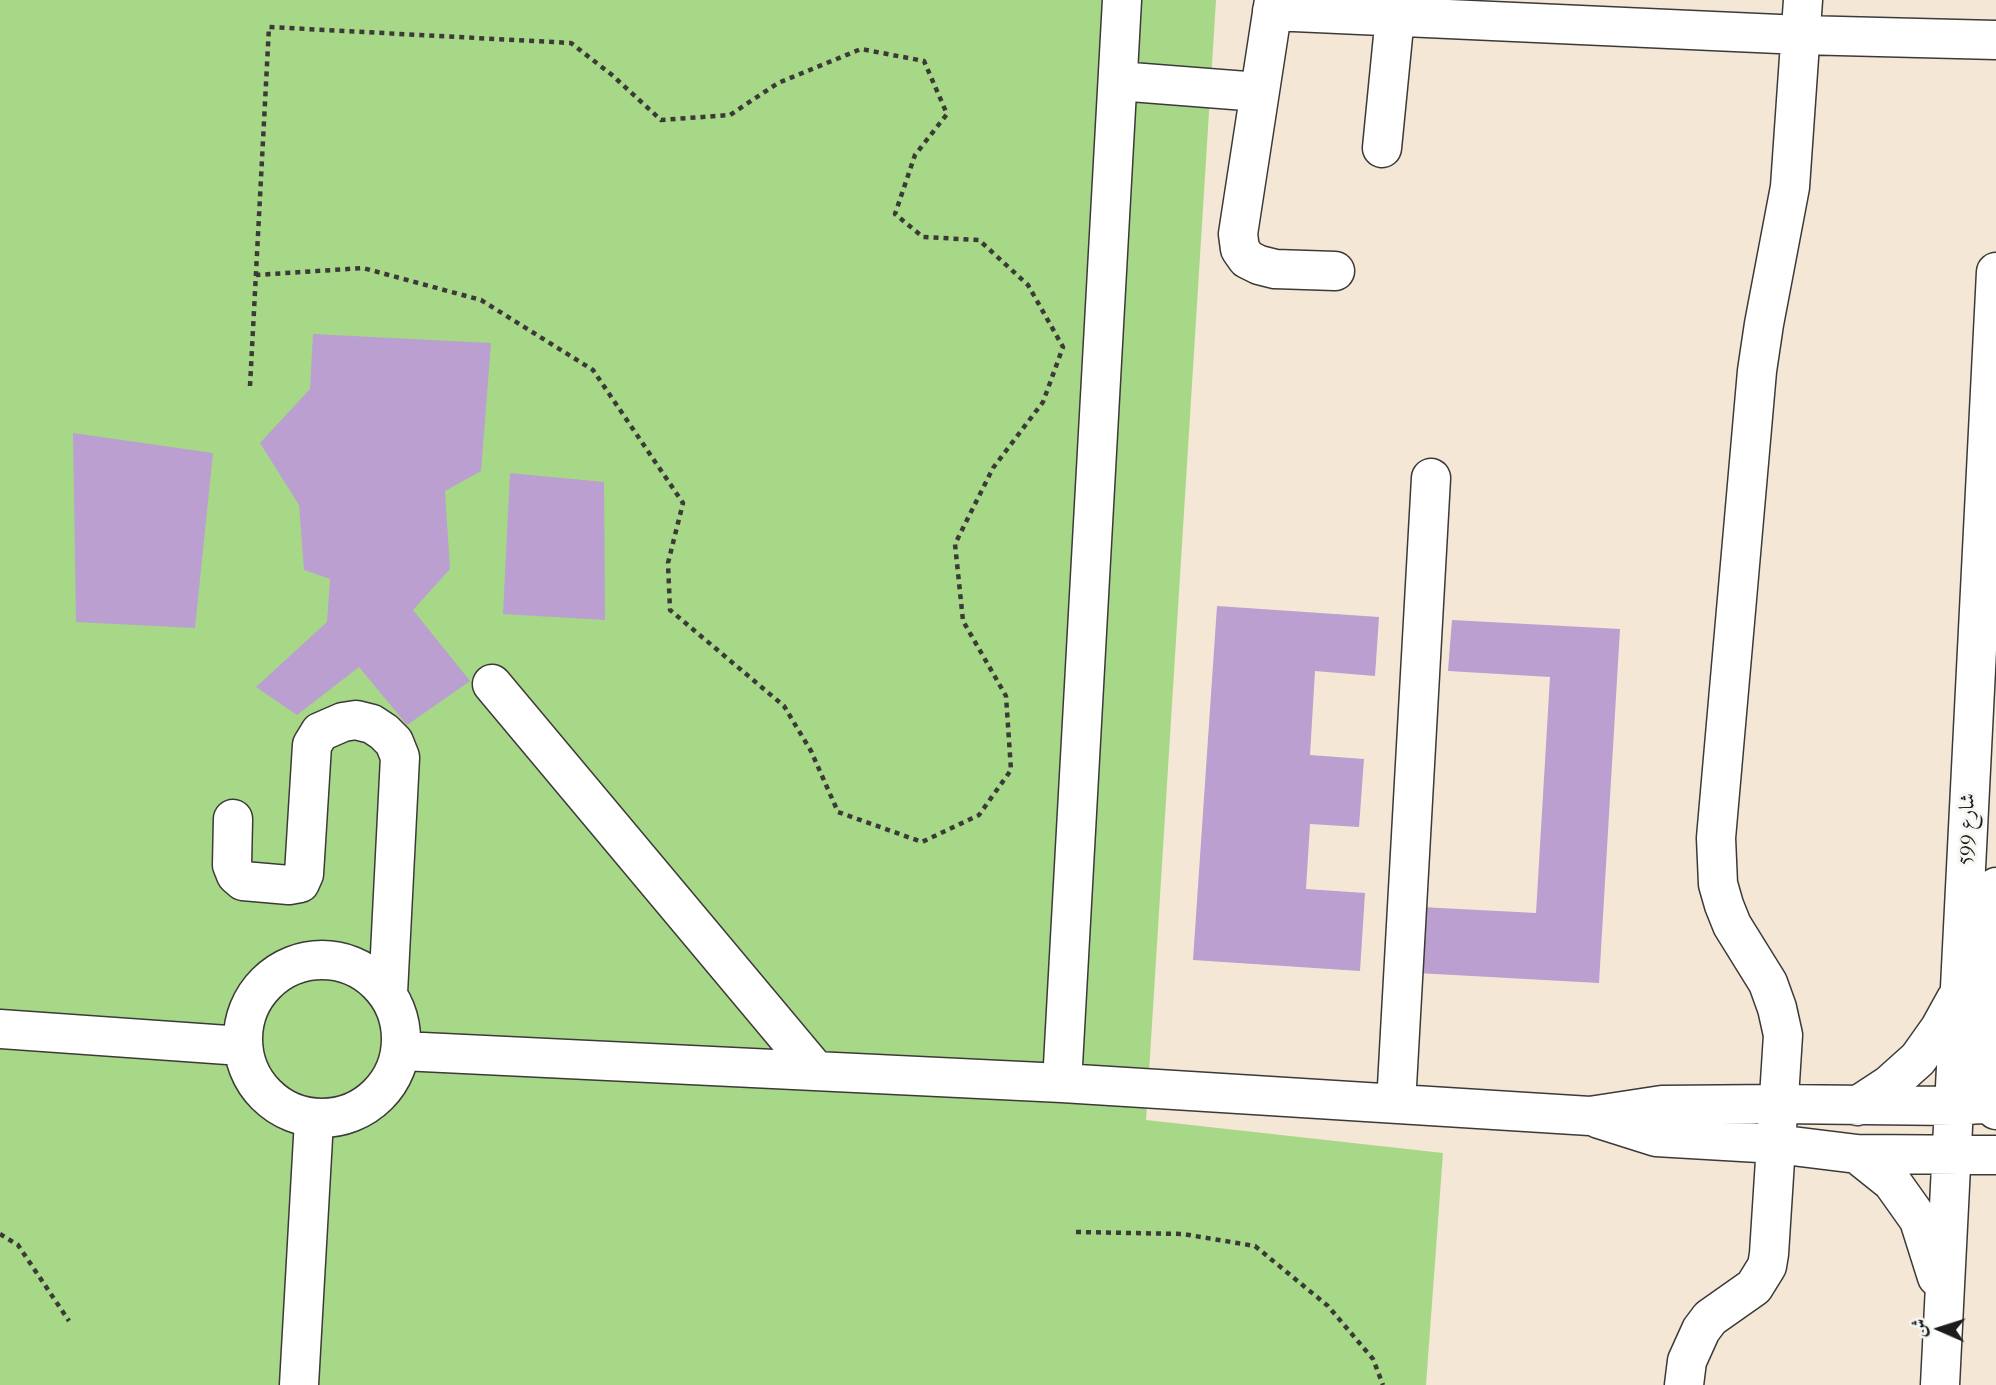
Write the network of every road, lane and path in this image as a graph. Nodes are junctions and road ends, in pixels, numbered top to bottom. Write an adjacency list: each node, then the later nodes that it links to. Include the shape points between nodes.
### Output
1 (1122, 0): 6 (street)
2 (1273, 5): 3 (street); 7 (street)
3 (1395, 16): 4 (street); 8 (street)
4 (1802, 17): 5 (street); 26 (street, via 1790,187 1757,371 1716,838 1724,905 1777,1008 1783,1035)
5 (1996, 40)
6 (1118, 81): 7 (street); 24 (street)
7 (1259, 92): 9 (street, via 1238,234 1240,248 1247,259 1275,269)
8 (1382, 148)
9 (1335, 271)
10 (1996, 272): 14 (street, شارع 599)
11 (256, 275): 11 (path, via 269,27 571,43 661,120 730,115 778,83 861,49 924,61 947,114 915,155 895,214 923,237 979,240 1028,285 1063,347 1043,402 993,468 955,544 963,621 1006,696 1011,769 979,815 922,842 838,812 811,751 784,706 670,610 668,563 683,503 593,370 481,300 363,268); 12 (path)
12 (250, 386)
13 (1431, 478): 25 (street)
14 (1989, 535): 19 (street, شارع 599)
15 (492, 684): 23 (street)
16 (233, 819): 18 (street, via 236,875 243,881 300,883 312,745 320,732 356,720 372,724 394,742 400,757)
17 (1996, 887): 27 (street, via 1989,1075)
18 (388, 993): 21 (street, via 367,973 339,961 310,960 282,970 260,990 246,1016); 22 (street, via 401,1021)
19 (1959, 994): 28 (street, via 1918,1059); 29 (street, شارع 599)
20 (0, 1029): 21 (street)
21 (243, 1046): 31 (street, via 254,1081 279,1108)
22 (402, 1051): 23 (street); 31 (street, via 387,1088 354,1114)
23 (817, 1071): 24 (street)
24 (1062, 1083): 25 (street)
25 (1395, 1104): 30 (street)
26 (1778, 1104): 28 (street); 30 (street, via 1662,1105); 32 (street)
27 (1995, 1105): 29 (street)
28 (1857, 1106): 29 (street)
29 (1954, 1106): 34 (street, via 1986,1136); 35 (street, شارع 599)
30 (1590, 1116): 32 (street, via 1656,1137)
31 (314, 1120): 40 (street)
32 (1776, 1144): 33 (street); 42 (street, via 1767,1266 1754,1287 1710,1318 1701,1330 1687,1361)
33 (1857, 1154): 35 (street); 38 (street, via 1892,1182 1919,1220)
34 (1996, 1154): 35 (street)
35 (1952, 1156): 38 (street, شارع 599)
36 (1076, 1232): 41 (path, via 1183,1234 1255,1246 1328,1306 1373,1359)
37 (0, 1234): 39 (path, via 18,1245)
38 (1944, 1310): 43 (street, شارع 599)
39 (69, 1321)
40 (299, 1385)
41 (1384, 1385)
42 (1684, 1385)
43 (1940, 1385)

